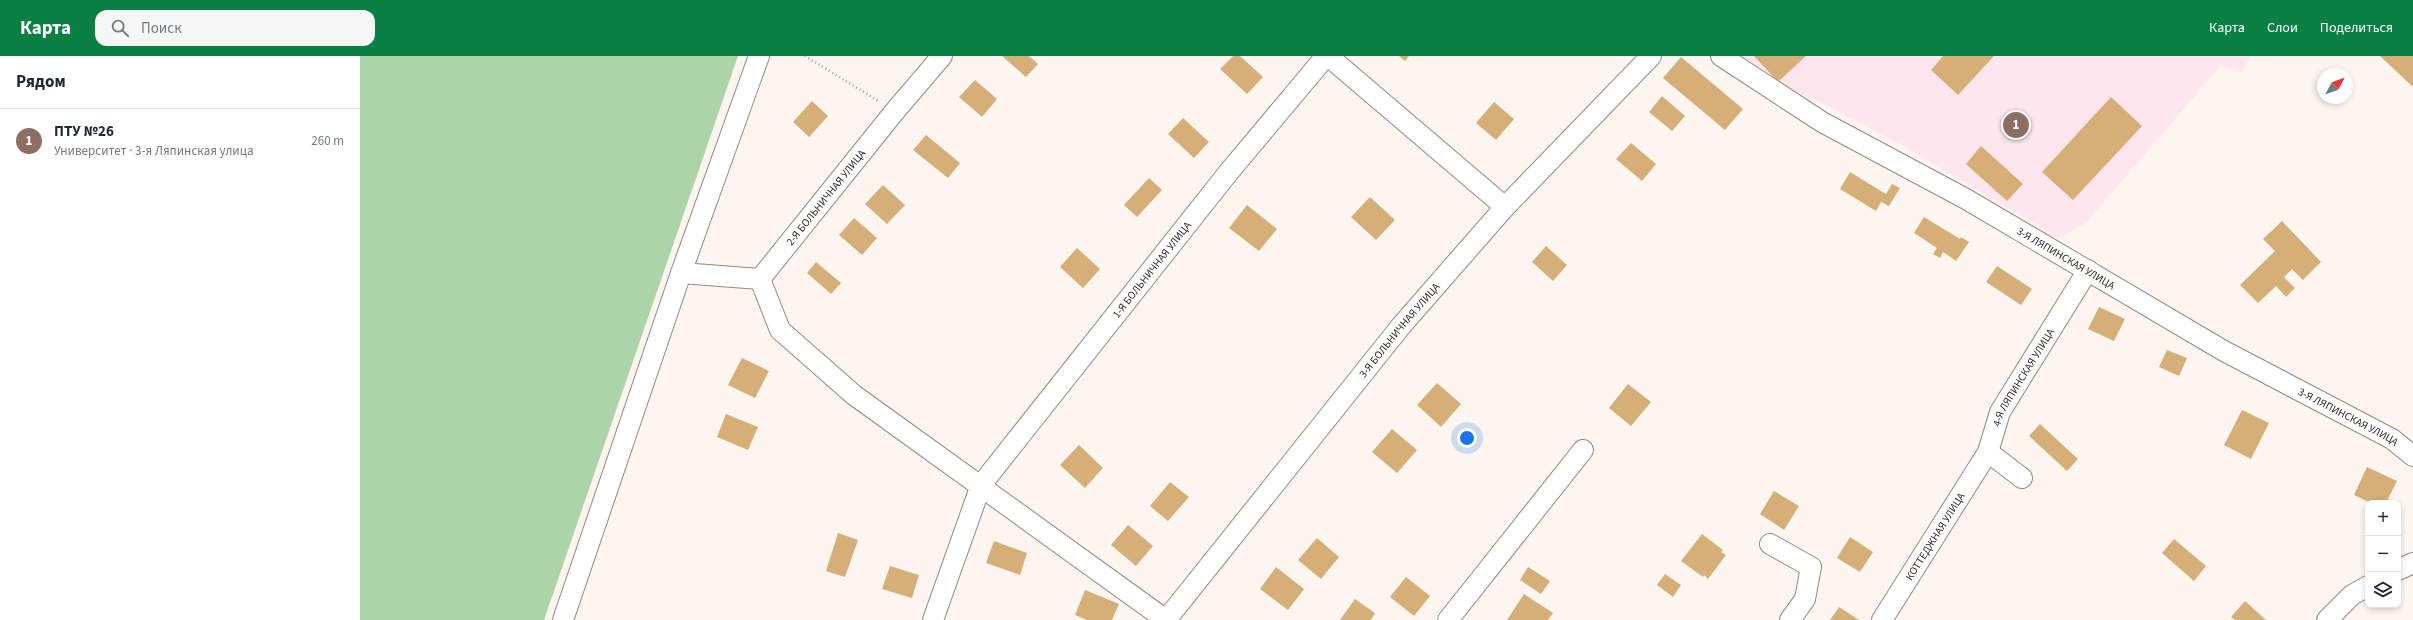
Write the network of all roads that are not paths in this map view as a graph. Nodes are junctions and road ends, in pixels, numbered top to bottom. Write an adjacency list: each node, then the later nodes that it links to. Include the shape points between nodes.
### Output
1 (759, 56): 8 (street)
2 (942, 56): 9 (street, 2-Я БОЛЬНИЧНАЯ УЛИЦА)
3 (1327, 56): 6 (street); 14 (street, 1-Я БОЛЬНИЧНАЯ УЛИЦА, via 1228,173)
4 (1651, 56): 6 (street, 3-Я БОЛЬНИЧНАЯ УЛИЦА)
5 (1721, 56): 7 (street, 3-Я ЛЯПИНСКАЯ УЛИЦА, via 1822,122 1966,199)
6 (1505, 207): 21 (street, 3-Я БОЛЬНИЧНАЯ УЛИЦА, via 1401,326)
7 (2088, 270): 11 (street, 4-Я ЛЯПИНСКАЯ УЛИЦА, via 2000,412); 12 (street, 3-Я ЛЯПИНСКАЯ УЛИЦА, via 2224,351 2392,439)
8 (681, 273): 9 (street); 19 (street)
9 (760, 279): 14 (street, via 780,330 854,395)
10 (1583, 450): 22 (street)
11 (1988, 452): 13 (street); 24 (street, КОТТЕДЖНАЯ УЛИЦА)
12 (2413, 456)
13 (2022, 478)
14 (981, 485): 20 (street, 1-Я БОЛЬНИЧНАЯ УЛИЦА); 21 (street)
15 (1770, 544): 23 (street, via 1811,567 1805,599)
16 (2413, 562): 17 (street)
17 (2401, 568)
18 (2365, 588): 25 (street, via 2352,595)
19 (563, 620)
20 (933, 620)
21 (1166, 620)
22 (1448, 620)
23 (1790, 620)
24 (1882, 620)
25 (2327, 620)

